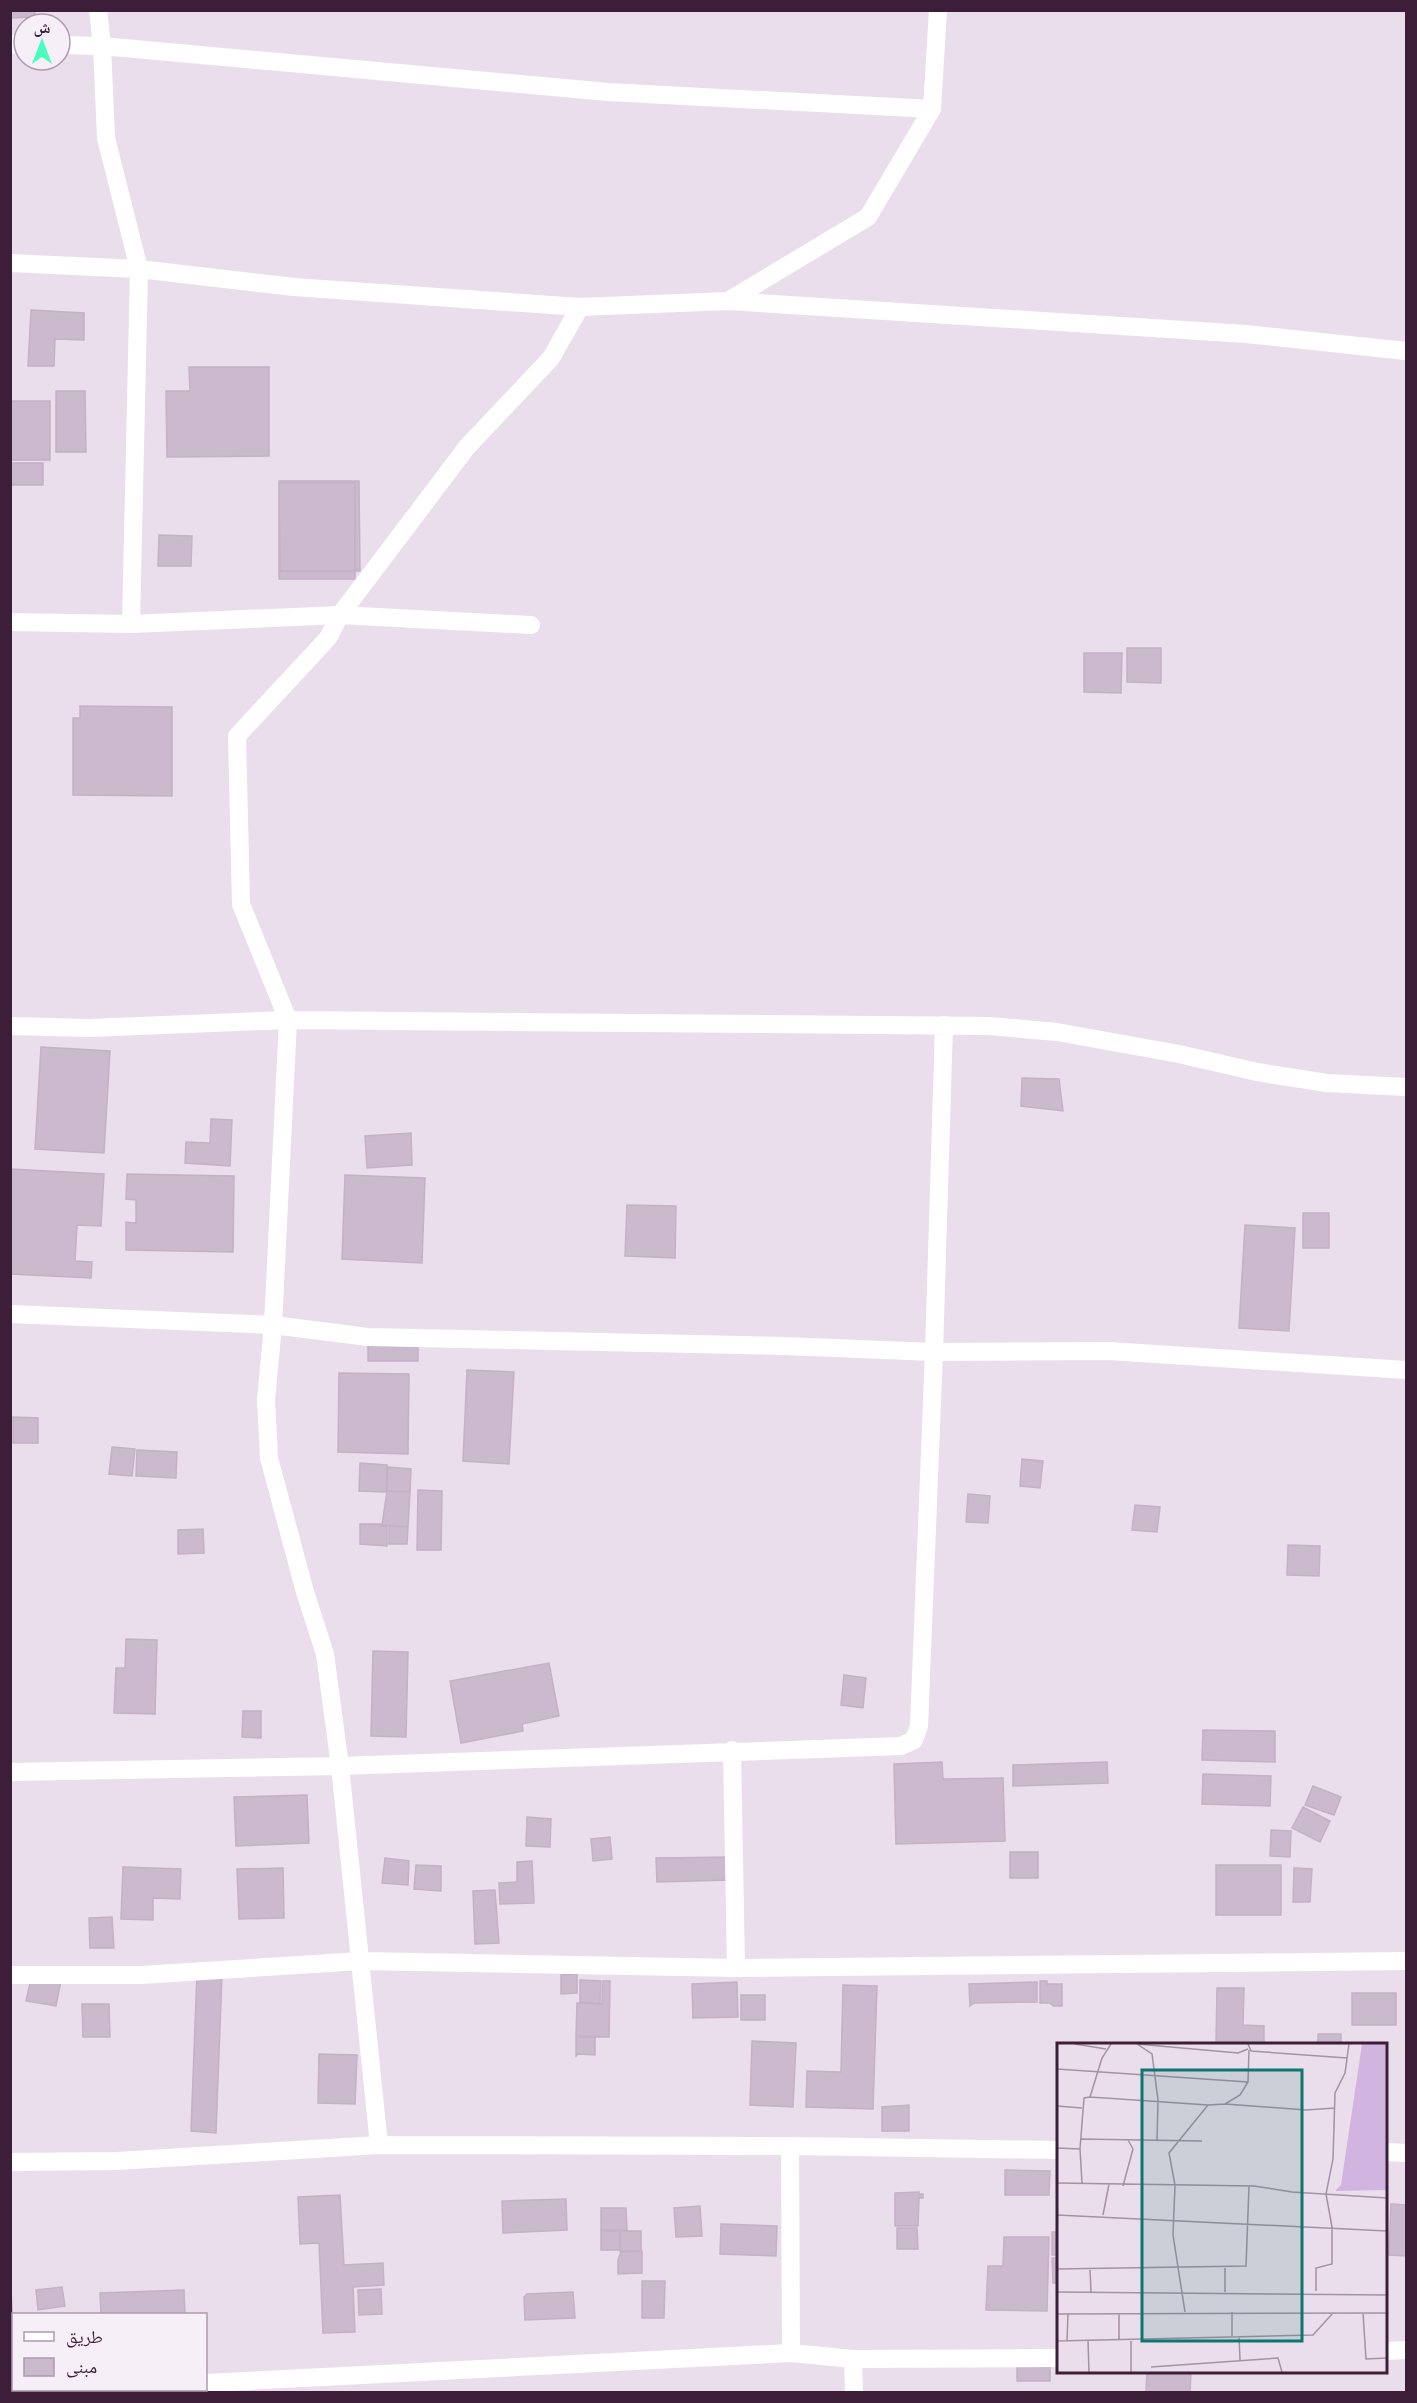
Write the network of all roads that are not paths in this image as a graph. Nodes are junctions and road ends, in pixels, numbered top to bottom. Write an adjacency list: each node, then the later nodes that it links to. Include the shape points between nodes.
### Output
1 (98, 10): 4 (street)
2 (938, 10): 5 (street)
3 (72, 45): 4 (street)
4 (102, 46): 5 (street, via 608,92); 7 (street, via 106,138)
5 (932, 109): 8 (street, via 868,217)
6 (10, 263): 7 (street)
7 (139, 268): 9 (street, via 294,287); 13 (street)
8 (728, 301): 9 (street); 10 (street, via 1246,334)
9 (580, 307): 11 (street, via 551,358 466,447)
10 (1407, 351)
11 (340, 615): 13 (street); 14 (street); 15 (street, via 328,638 237,736 241,904)
12 (10, 622): 13 (street)
13 (131, 624)
14 (531, 625)
15 (288, 1020): 16 (street); 17 (street, via 89,1028); 20 (street)
16 (944, 1025): 18 (street, via 1057,1032 1315,1082); 21 (street)
17 (10, 1026)
18 (1407, 1087)
19 (10, 1314): 20 (street)
20 (273, 1325): 21 (street, via 368,1336); 24 (street, via 266,1400 269,1458 325,1654)
21 (934, 1352): 22 (street, via 1109,1351); 23 (street, via 919,1726 914,1740 901,1746)
22 (1407, 1370)
23 (732, 1750): 24 (street); 28 (street)
24 (340, 1766): 25 (street); 26 (street)
25 (10, 1772)
26 (361, 1961): 28 (street); 29 (street, via 141,1975); 30 (street)
27 (1407, 1961): 28 (street)
28 (736, 1968)
29 (10, 1975)
30 (379, 2145): 31 (street); 35 (street, via 117,2161)
31 (790, 2146): 32 (street); 38 (street)
32 (1057, 2150)
33 (1387, 2152): 34 (street)
34 (1407, 2152)
35 (10, 2162)
36 (1407, 2350): 37 (street)
37 (1387, 2351)
38 (791, 2353): 40 (street); 41 (street)
39 (1057, 2358): 40 (street)
40 (853, 2359): 44 (street)
41 (207, 2383)
42 (39, 2391): 43 (street)
43 (10, 2392)
44 (855, 2392)

